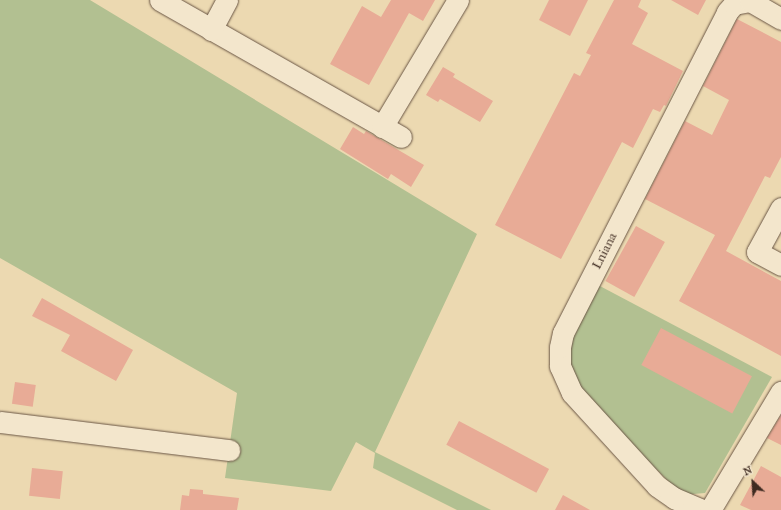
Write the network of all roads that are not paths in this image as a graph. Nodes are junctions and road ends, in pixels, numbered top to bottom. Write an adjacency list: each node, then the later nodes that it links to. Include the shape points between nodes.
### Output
1 (160, 0): 5 (street)
2 (227, 0): 5 (street)
3 (458, 0): 6 (street)
4 (781, 19): 13 (street, Lniana, via 750,1 734,4 727,12 573,314 560,346 560,366 572,393 657,486 674,498)
5 (211, 30): 6 (street)
6 (382, 126): 7 (street)
7 (401, 137)
8 (781, 208): 9 (street, via 757,252)
9 (781, 265)
10 (781, 392): 14 (street)
11 (0, 422): 12 (street)
12 (229, 450)
13 (702, 510)
14 (710, 510)

